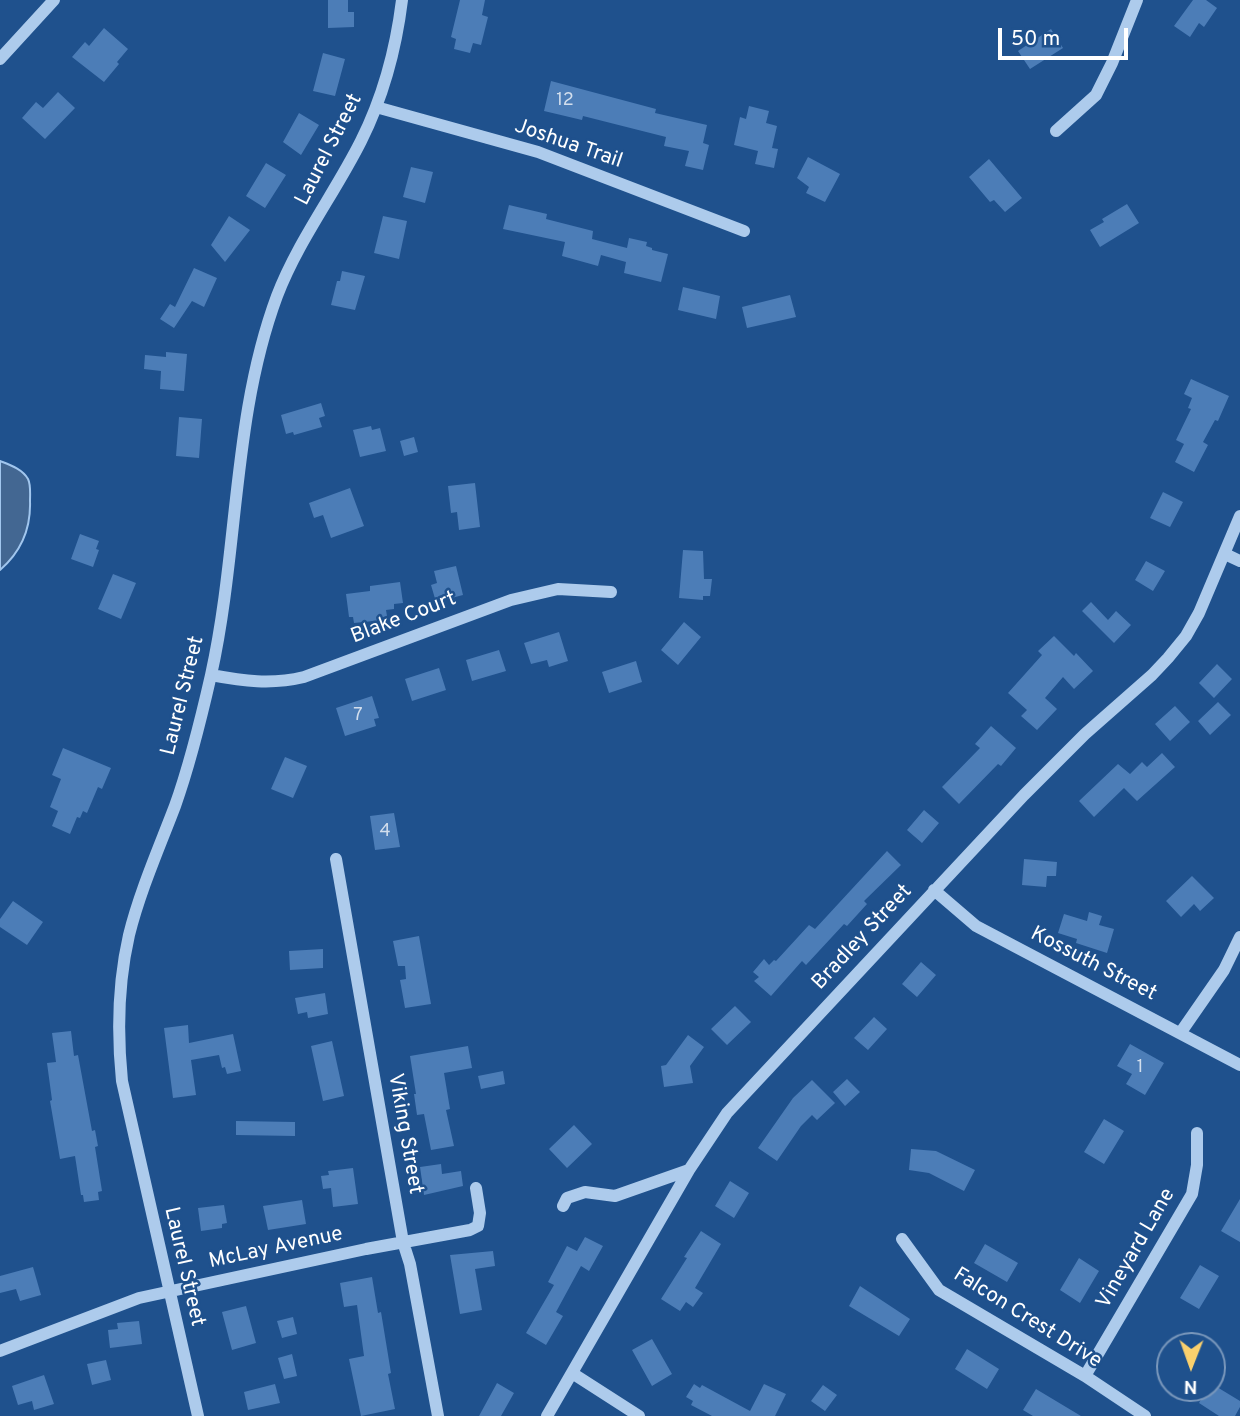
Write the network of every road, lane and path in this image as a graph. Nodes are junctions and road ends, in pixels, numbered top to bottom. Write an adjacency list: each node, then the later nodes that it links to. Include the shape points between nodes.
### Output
1 (54, 0): 4 (street)
2 (401, 0): 5 (street, Laurel Street)
3 (1137, 0): 6 (street, via 1096,95)
4 (0, 59)
5 (376, 107): 7 (street, Joshua Trail, via 537,152); 12 (street, Laurel Street, via 284,280 262,342 244,429 228,582)
6 (1056, 131)
7 (744, 230)
8 (1240, 516): 9 (street, Bradley Street)
9 (1225, 554): 10 (street); 14 (street, Bradley Street, via 1199,613 1168,658 1057,761)
10 (1240, 561)
11 (611, 592): 12 (street, Blake Court, via 558,589 511,600 284,682)
12 (211, 675): 24 (street, Laurel Street, via 176,802 129,935 119,1009 122,1081)
13 (336, 859): 23 (street, Viking Street)
14 (934, 890): 16 (street, Kossuth Street, via 976,926); 19 (street, Bradley Street, via 743,1093)
15 (1240, 937): 16 (street, via 1224,970)
16 (1181, 1032): 17 (street, Kossuth Street)
17 (1240, 1065)
18 (1198, 1133): 27 (street, Vineyard Lane, via 1192,1194)
19 (689, 1170): 21 (street, via 615,1196 585,1192 567,1198); 26 (street, Bradley Street)
20 (476, 1188): 23 (street, McLay Avenue, via 478,1226)
21 (563, 1206)
22 (902, 1239): 27 (street, Falcon Crest Drive, via 939,1290)
23 (403, 1242): 24 (street, McLay Avenue); 29 (street, Viking Street)
24 (169, 1292): 25 (street, McLay Avenue, via 139,1298); 28 (street, Laurel Street)
25 (0, 1351)
26 (572, 1373): 30 (street, Bradley Street); 31 (street)
27 (1085, 1376): 32 (street, Falcon Crest Drive)
28 (198, 1416)
29 (438, 1416)
30 (547, 1416)
31 (639, 1416)
32 (1146, 1416)

